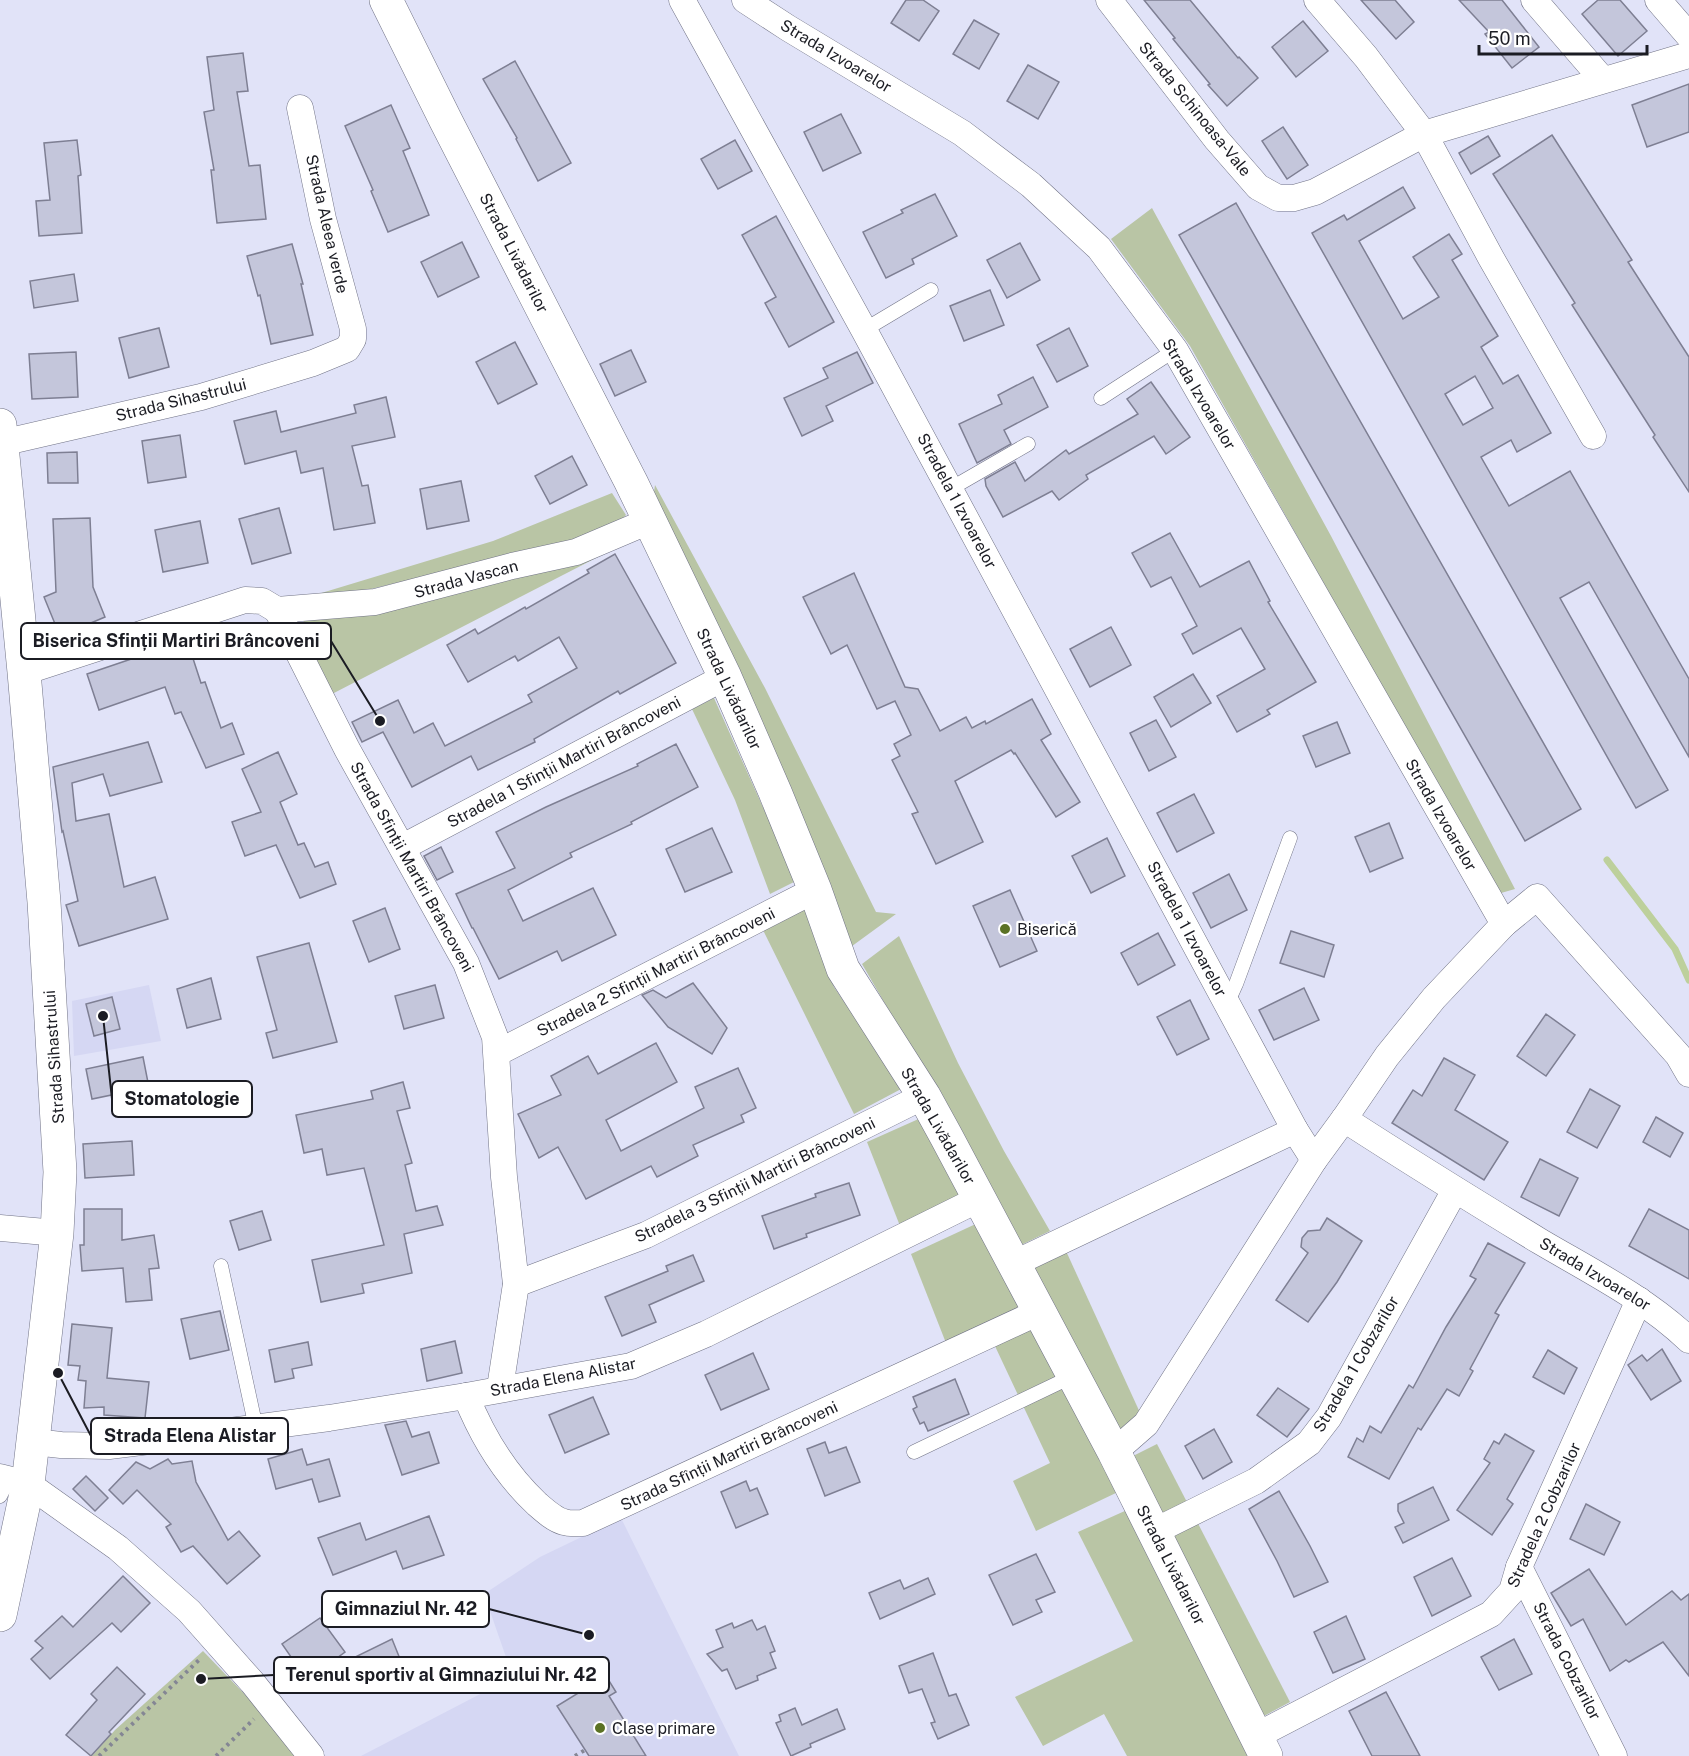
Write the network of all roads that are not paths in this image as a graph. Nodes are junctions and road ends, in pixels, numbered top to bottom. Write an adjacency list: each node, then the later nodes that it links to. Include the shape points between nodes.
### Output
1 (386, 0): 22 (street, Strada Livădarilor)
2 (682, 0): 14 (street, Stradela 1 Izvoarelor)
3 (744, 0): 16 (street, Strada Izvoarelor, via 962,133 1031,185 1099,248)
4 (1109, 0): 12 (street, Strada Schinoasa-Vale, via 1217,140 1258,187 1278,198 1315,192)
5 (1317, 0): 12 (street)
6 (1534, 0): 10 (street)
7 (1658, 0): 8 (street)
8 (1689, 36)
9 (1689, 55): 10 (street, Strada Schinoasa-Vale)
10 (1602, 80): 12 (street, Strada Schinoasa-Vale)
11 (300, 108): 15 (street, Strada Aleea verde)
12 (1424, 134): 19 (street)
13 (931, 290): 14 (lane)
14 (864, 330): 21 (street, Stradela 1 Izvoarelor)
15 (353, 339): 18 (street, Strada Sihastrului, via 347,349 334,355 212,394)
16 (1175, 350): 17 (lane); 29 (street, Strada Izvoarelor)
17 (1101, 398)
18 (1, 434): 24 (street, Strada Sihastrului)
19 (1593, 436)
20 (1028, 444): 21 (lane)
21 (950, 489): 30 (street, Stradela 1 Izvoarelor)
22 (649, 521): 23 (street, Strada Vascan, via 576,552 375,602); 25 (street, Strada Livădarilor)
23 (277, 610): 24 (street, via 262,601 245,600); 27 (street, Strada Sfinții Martiri Brâncoveni, via 347,749)
24 (24, 672): 40 (street, Strada Sihastrului, via 59,1138)
25 (725, 676): 27 (street, Stradela 1 Sfinții Martiri Brâncoveni); 28 (street, Strada Livădarilor)
26 (1290, 838): 30 (lane, Stradela 1 Izvoarelor)
27 (403, 847): 31 (street, Strada Sfinții Martiri Brâncoveni, via 466,963 495,1037)
28 (815, 891): 31 (street, Stradela 2 Sfinții Martiri Brâncoveni); 33 (street, Strada Livădarilor, via 843,969)
29 (1504, 924): 32 (street, via 1537,897 1678,1055); 34 (street, via 1434,998 1387,1056)
30 (1227, 1004): 35 (street, Stradela 1 Izvoarelor)
31 (497, 1053): 43 (street, Strada Sfinții Martiri Brâncoveni, via 504,1177)
32 (1689, 1074)
33 (924, 1096): 38 (street, Strada Livădarilor); 43 (street, Stradela 3 Sfinții Martiri Brâncoveni, via 646,1235)
34 (1344, 1119): 36 (street); 37 (street, Strada Izvoarelor)
35 (1295, 1130): 36 (street, Stradela 1 Izvoarelor); 41 (street)
36 (1314, 1160): 53 (street, via 1146,1424)
37 (1455, 1190): 44 (street, Strada Izvoarelor); 55 (street, Stradela 1 Cobzarilor, via 1329,1417 1309,1443 1256,1481)
38 (980, 1199): 41 (street, Strada Livădarilor); 48 (street, Strada Elena Alistar, via 706,1334 631,1366)
39 (0, 1228): 40 (street)
40 (57, 1233): 51 (street, Strada Sihastrului)
41 (1013, 1264): 45 (street, Strada Livădarilor)
42 (221, 1266): 50 (lane)
43 (516, 1284): 48 (street, Strada Sfinții Martiri Brâncoveni)
44 (1640, 1300): 46 (street, Strada Izvoarelor); 56 (street, Stradela 2 Cobzarilor)
45 (1039, 1312): 47 (street, Strada Livădarilor); 49 (street, Strada Sfînții Martiri Brâncoveni, via 583,1523 563,1522 522,1490 491,1448)
46 (1689, 1340)
47 (1073, 1376): 52 (lane); 53 (street, Strada Livădarilor)
48 (500, 1388): 49 (street, Strada Elena Alistar)
49 (466, 1396): 50 (street, Strada Elena Alistar)
50 (256, 1428): 51 (street, via 109,1446)
51 (34, 1442): 54 (street, Strada Sihastrului)
52 (914, 1452)
53 (1114, 1452): 55 (street, Strada Livădarilor)
54 (9, 1484): 57 (street, Strada Sihastrului); 59 (street, via 118,1548 189,1611)
55 (1153, 1532): 58 (street, Strada Livădarilor)
56 (1519, 1567): 58 (street, Stradela 2 Cobzarilor, via 1512,1592 1491,1614); 60 (street, Strada Cobzarilor)
57 (0, 1615)
58 (1261, 1746)
59 (311, 1756)
60 (1614, 1756)

